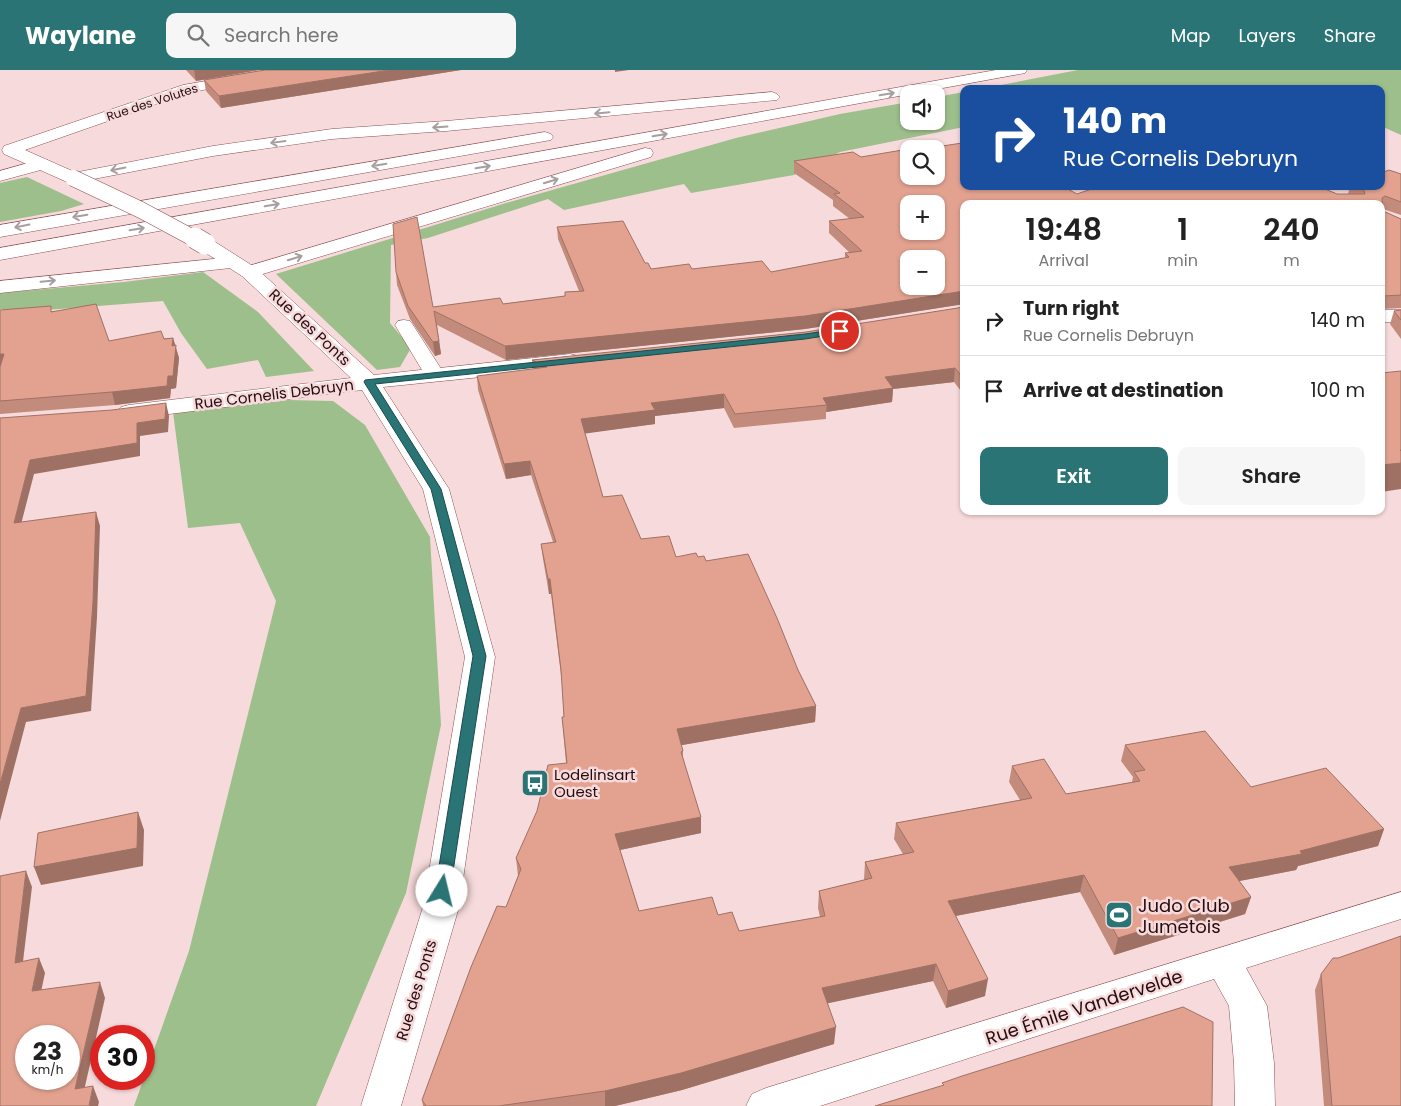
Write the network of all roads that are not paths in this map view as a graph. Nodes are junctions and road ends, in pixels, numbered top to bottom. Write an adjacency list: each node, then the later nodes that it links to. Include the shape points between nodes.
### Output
1 (297, 70): 6 (main road, Rue des Volutes, via 188,88)
2 (1020, 70): 3 (main road, one-way to 2)
3 (839, 103): 11 (main road, one-way to 3); 12 (main road, one-way to 3, via 667,147)
4 (586, 130): 9 (main road, one-way to 9, via 777,97 332,134 213,151)
5 (557, 135): 10 (main road, one-way to 10)
6 (5, 149): 7 (main road, Rue des Ponts)
7 (42, 164): 8 (main road); 9 (main road, Rue des Ponts)
8 (0, 176)
9 (73, 178): 12 (main road, Rue des Ponts, bridge, via 141,210)
10 (0, 231)
11 (0, 254)
12 (241, 268): 13 (main road, one-way to 12); 19 (main road, Rue des Ponts)
13 (0, 286)
14 (1385, 316): 15 (main road)
15 (1401, 316)
16 (404, 325): 18 (lane)
17 (590, 359): 18 (main road, Rue Cornelis Debruyn)
18 (435, 375): 19 (main road, Rue Cornelis Debruyn)
19 (369, 382): 20 (main road, Rue Cornelis Debruyn); 23 (main road, Rue des Ponts, via 436,489 480,656 440,907)
20 (106, 414)
21 (1401, 905): 22 (main road, Rue Émile Vandervelde)
22 (1224, 962): 24 (main road, Rue Émile Vandervelde); 25 (main road, via 1248,1006)
23 (381, 1106)
24 (766, 1106)
25 (1255, 1106)

